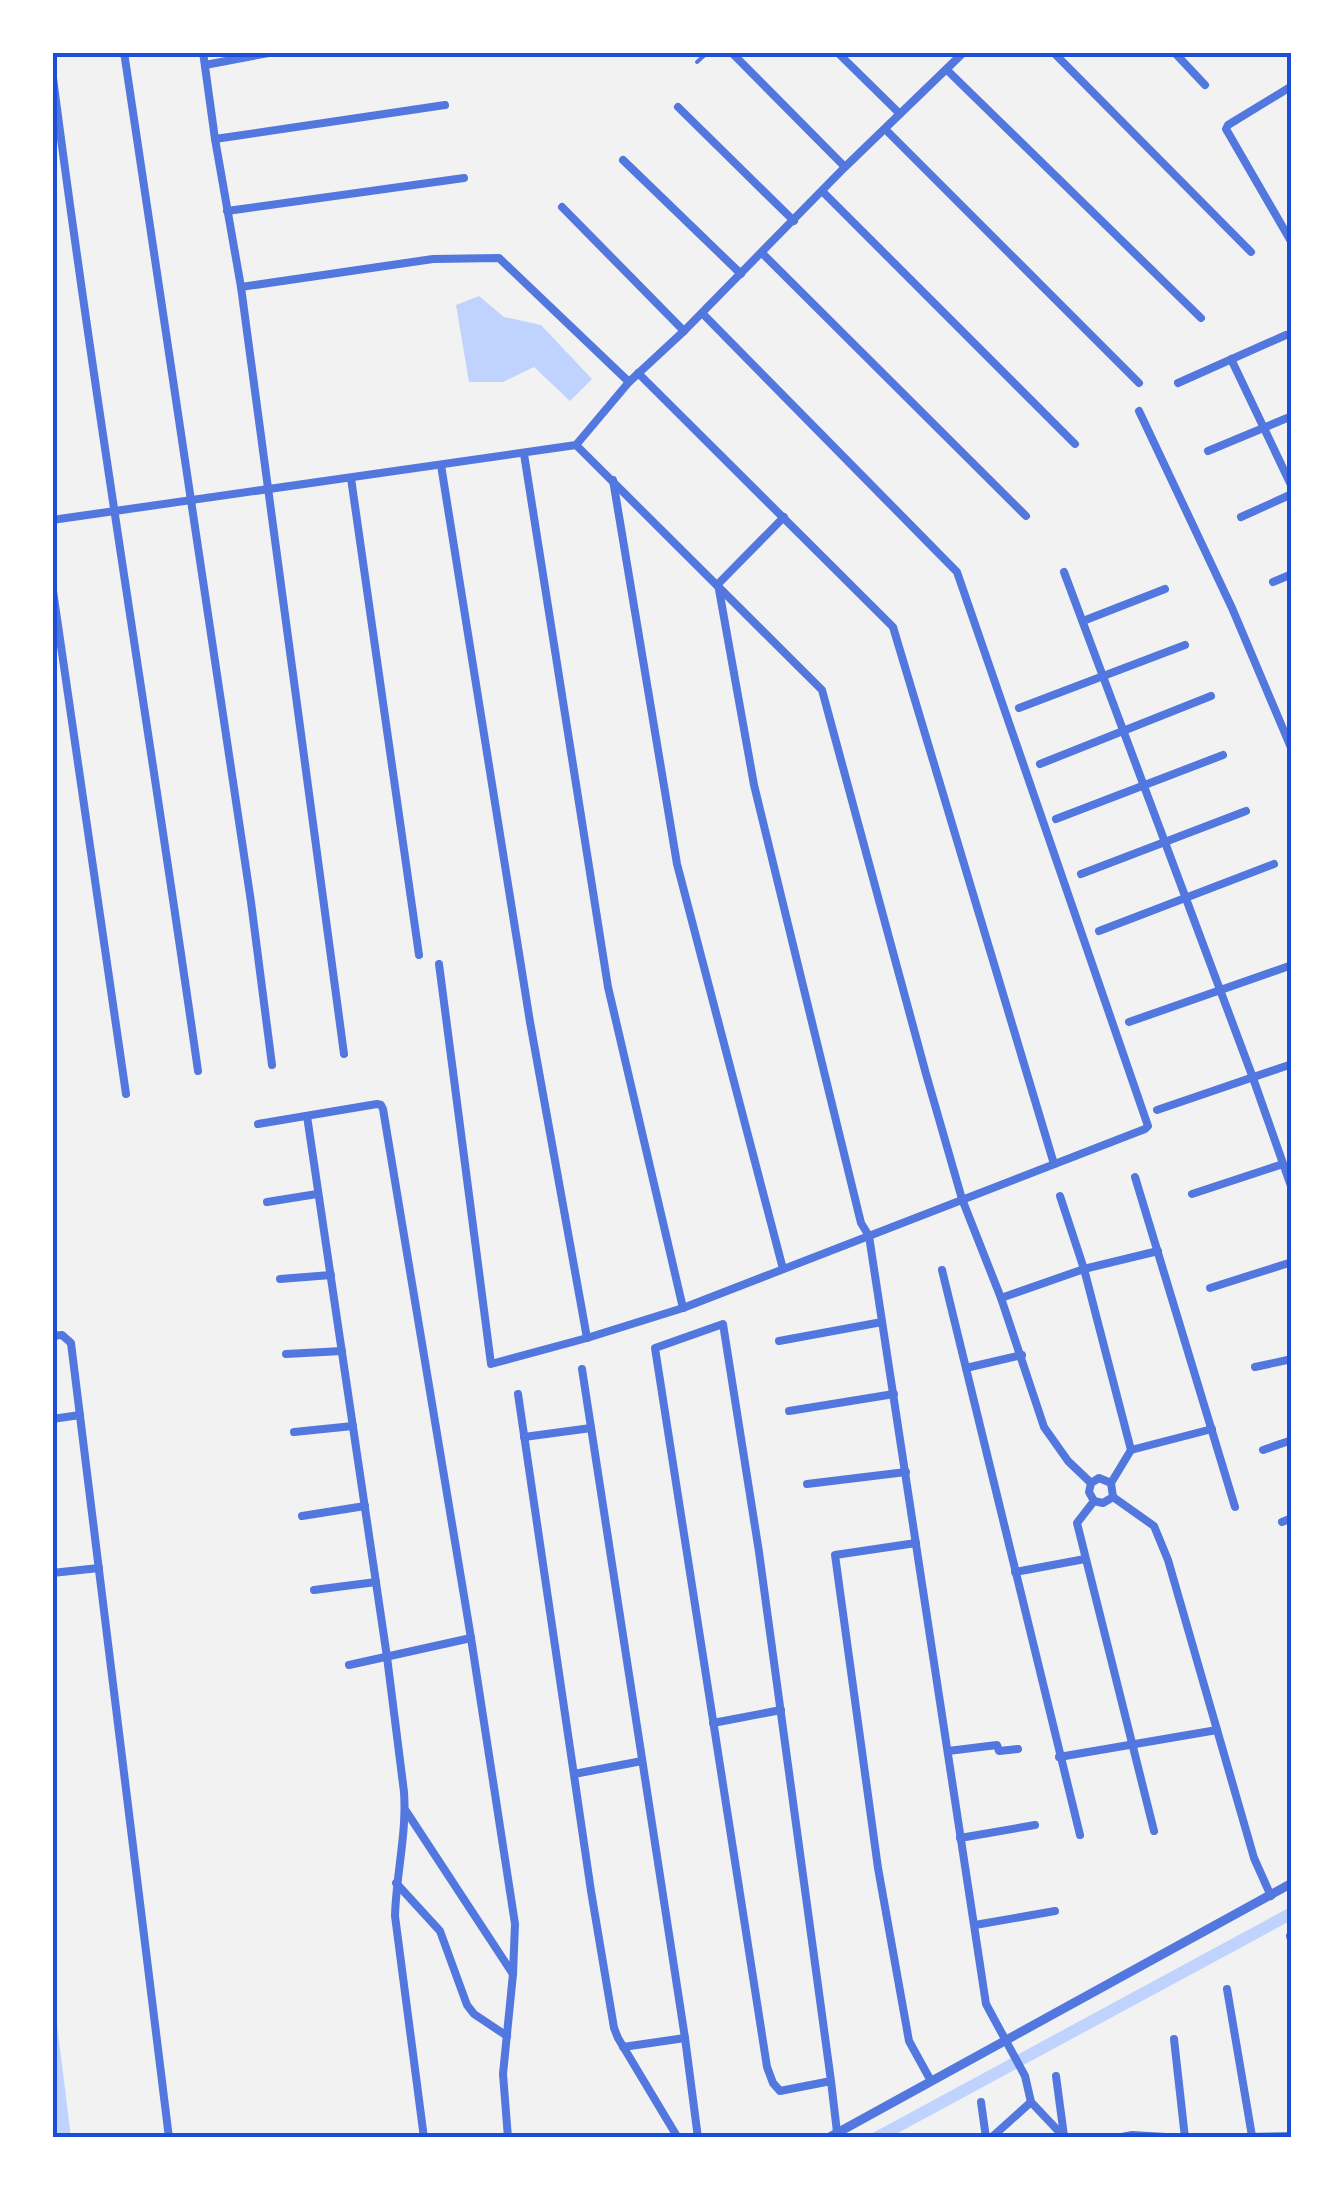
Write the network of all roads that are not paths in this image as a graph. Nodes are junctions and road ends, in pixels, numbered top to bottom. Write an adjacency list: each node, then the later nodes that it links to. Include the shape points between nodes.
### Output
1 (124, 52): 55 (street)
2 (203, 52): 11 (street)
3 (274, 52): 11 (street)
4 (708, 52): 10 (lane)
5 (838, 52): 19 (street)
6 (1053, 52): 30 (street)
7 (1174, 52): 14 (street)
8 (733, 54): 23 (street)
9 (958, 55): 12 (street)
10 (697, 62)
11 (205, 64): 21 (street)
12 (947, 70): 19 (street); 35 (street)
13 (53, 78): 56 (street)
14 (1205, 85)
15 (1288, 88): 16 (street); 29 (street, via 1226,129)
16 (1292, 102)
17 (445, 105): 21 (street)
18 (678, 107): 28 (street)
19 (900, 114): 20 (street)
20 (885, 129): 23 (street); 41 (street)
21 (215, 139): 27 (street)
22 (623, 160): 32 (street)
23 (844, 167): 25 (street)
24 (464, 178): 27 (street)
25 (822, 191): 28 (street); 46 (street)
26 (562, 207): 36 (street)
27 (227, 211): 33 (street)
28 (794, 220): 31 (street)
29 (1292, 243)
30 (1251, 252)
31 (762, 253): 32 (street); 57 (street)
32 (741, 274): 34 (street)
33 (240, 287): 40 (street, via 434,259 499,258); 53 (street)
34 (702, 314): 36 (street); 98 (street, via 957,572 1148,1127)
35 (1201, 318)
36 (684, 331): 39 (street)
37 (1286, 335): 38 (street)
38 (1231, 359): 42 (street); 45 (street)
39 (638, 373): 40 (street); 58 (street)
40 (629, 382): 47 (street)
41 (1138, 383)
42 (1178, 383)
43 (1139, 411): 73 (street)
44 (1292, 416): 45 (street)
45 (1263, 428): 48 (street); 54 (street)
46 (1075, 444)
47 (576, 445): 49 (street); 52 (street)
48 (1208, 451)
49 (524, 454): 50 (street); 117 (street, via 608,987)
50 (441, 465): 51 (street); 120 (street)
51 (351, 478): 53 (street); 84 (street)
52 (612, 480): 65 (street); 110 (street, via 677,864)
53 (268, 489): 55 (street); 89 (street)
54 (1292, 491): 59 (street)
55 (192, 500): 56 (street); 91 (street)
56 (116, 511): 60 (street); 92 (street)
57 (1026, 516)
58 (784, 517): 65 (street); 98 (street, via 893,628)
59 (1241, 517)
60 (52, 520)
61 (1064, 572): 67 (street)
62 (1292, 574): 63 (street)
63 (1273, 582)
64 (52, 584): 94 (street)
65 (718, 584): 105 (street, via 822,690); 107 (street, via 754,785)
66 (1165, 589): 67 (street)
67 (1083, 621): 69 (street)
68 (1185, 645): 69 (street)
69 (1104, 676): 71 (street); 72 (street)
70 (1211, 696): 72 (street)
71 (1019, 708)
72 (1124, 731): 75 (street); 76 (street)
73 (1292, 750)
74 (1223, 756): 76 (street)
75 (1040, 764)
76 (1144, 786): 78 (street); 79 (street)
77 (1246, 811): 79 (street)
78 (1056, 819)
79 (1165, 842): 81 (street); 82 (street)
80 (1274, 864): 82 (street)
81 (1081, 874)
82 (1186, 897): 83 (street); 87 (street)
83 (1099, 931)
84 (419, 954)
85 (438, 964): 120 (street, via 491,1364)
86 (1292, 965): 87 (street)
87 (1220, 989): 88 (street); 93 (street)
88 (1129, 1022)
89 (344, 1054)
90 (1292, 1064): 93 (street)
91 (272, 1065)
92 (198, 1070)
93 (1253, 1078): 95 (street); 99 (street)
94 (126, 1094)
95 (1157, 1110)
96 (307, 1116): 97 (street); 102 (street); 158 (street, via 384,1109)
97 (258, 1124)
98 (1054, 1164): 105 (street)
99 (1283, 1164): 101 (street); 103 (street)
100 (1134, 1178): 108 (street)
101 (1292, 1188)
102 (318, 1194): 106 (street); 113 (street)
103 (1192, 1194)
104 (1060, 1196): 111 (street)
105 (962, 1199): 107 (street); 116 (street)
106 (267, 1202)
107 (869, 1236): 110 (street); 118 (street)
108 (1158, 1250): 111 (street); 136 (street)
109 (1292, 1262): 115 (street)
110 (783, 1268): 117 (street)
111 (1084, 1269): 116 (street); 140 (street)
112 (942, 1270): 127 (street)
113 (330, 1275): 114 (street); 122 (street)
114 (280, 1278)
115 (1210, 1288)
116 (1001, 1298): 124 (street)
117 (683, 1308): 120 (street)
118 (882, 1322): 121 (street); 130 (street)
119 (52, 1336): 132 (street, via 71,1343)
120 (587, 1338)
121 (778, 1341)
122 (342, 1350): 123 (street); 134 (street)
123 (286, 1354)
124 (1022, 1355): 127 (street); 143 (street, via 1044,1427)
125 (1292, 1359): 126 (street)
126 (1255, 1367)
127 (966, 1368): 154 (street)
128 (582, 1370): 135 (street)
129 (518, 1394): 138 (street)
130 (894, 1394): 131 (street); 142 (street)
131 (790, 1411)
132 (80, 1415): 133 (street); 153 (street)
133 (52, 1419)
134 (353, 1426): 137 (street); 148 (street)
135 (591, 1428): 138 (street); 168 (street)
136 (1212, 1429): 140 (street); 149 (street)
137 (294, 1432)
138 (524, 1437): 169 (street)
139 (1292, 1440): 141 (street)
140 (1131, 1450): 144 (street)
141 (1263, 1450)
142 (906, 1472): 145 (street); 151 (street)
143 (1091, 1483): 144 (street); 147 (street)
144 (1111, 1483): 146 (street)
145 (807, 1484)
146 (1113, 1498): 147 (street); 163 (street, via 1154,1526)
147 (1094, 1501): 152 (street, via 1077,1522)
148 (365, 1506): 150 (street); 156 (street)
149 (1236, 1507)
150 (302, 1516)
151 (916, 1542): 166 (street); 189 (street, via 835,1555 909,2040)
152 (1085, 1559): 154 (street); 164 (street)
153 (99, 1568): 155 (street); 197 (street)
154 (1015, 1572): 167 (street)
155 (52, 1573)
156 (376, 1582): 157 (street); 159 (street)
157 (314, 1590)
158 (471, 1638): 159 (street); 180 (street, via 515,1924)
159 (388, 1657): 160 (street); 170 (street)
160 (349, 1665)
161 (781, 1710): 162 (street); 162 (street, via 722,1324 655,1348); 188 (street)
162 (714, 1723): 188 (street, via 767,2067 780,2091)
163 (1217, 1730): 164 (street); 177 (street)
164 (1134, 1746): 167 (street); 172 (street)
165 (1018, 1749): 166 (street)
166 (948, 1751): 174 (street)
167 (1059, 1757): 173 (street)
168 (642, 1761): 169 (street); 183 (street)
169 (574, 1774): 186 (street, via 614,2028)
170 (405, 1808): 175 (street); 180 (street)
171 (1035, 1824): 174 (street)
172 (1154, 1831)
173 (1080, 1835)
174 (960, 1838): 179 (street)
175 (396, 1883): 182 (street, via 440,1931 467,2005); 198 (street, via 396,1934)
176 (1292, 1883): 177 (street)
177 (1270, 1896): 185 (street)
178 (1055, 1911): 179 (street)
179 (975, 1924): 185 (street, via 986,2004)
180 (514, 1974): 182 (street)
181 (1227, 1989): 193 (street)
182 (507, 2036): 199 (street, via 502,2074)
183 (685, 2038): 186 (street); 201 (street)
184 (1174, 2039): 203 (street)
185 (1007, 2045): 189 (street); 191 (street, via 1026,2076)
186 (623, 2046): 200 (street)
187 (1056, 2076): 195 (street)
188 (832, 2081): 192 (street)
189 (931, 2081): 192 (street)
190 (981, 2102): 202 (street)
191 (1031, 2102): 195 (street); 202 (street)
192 (833, 2135)
193 (1252, 2136): 194 (street); 203 (street)
194 (1292, 2136)
195 (1064, 2137)
196 (1118, 2137): 203 (street)
197 (169, 2138)
198 (424, 2138)
199 (508, 2138)
200 (678, 2138)
201 (698, 2138)
202 (988, 2138)
203 (1186, 2138)

